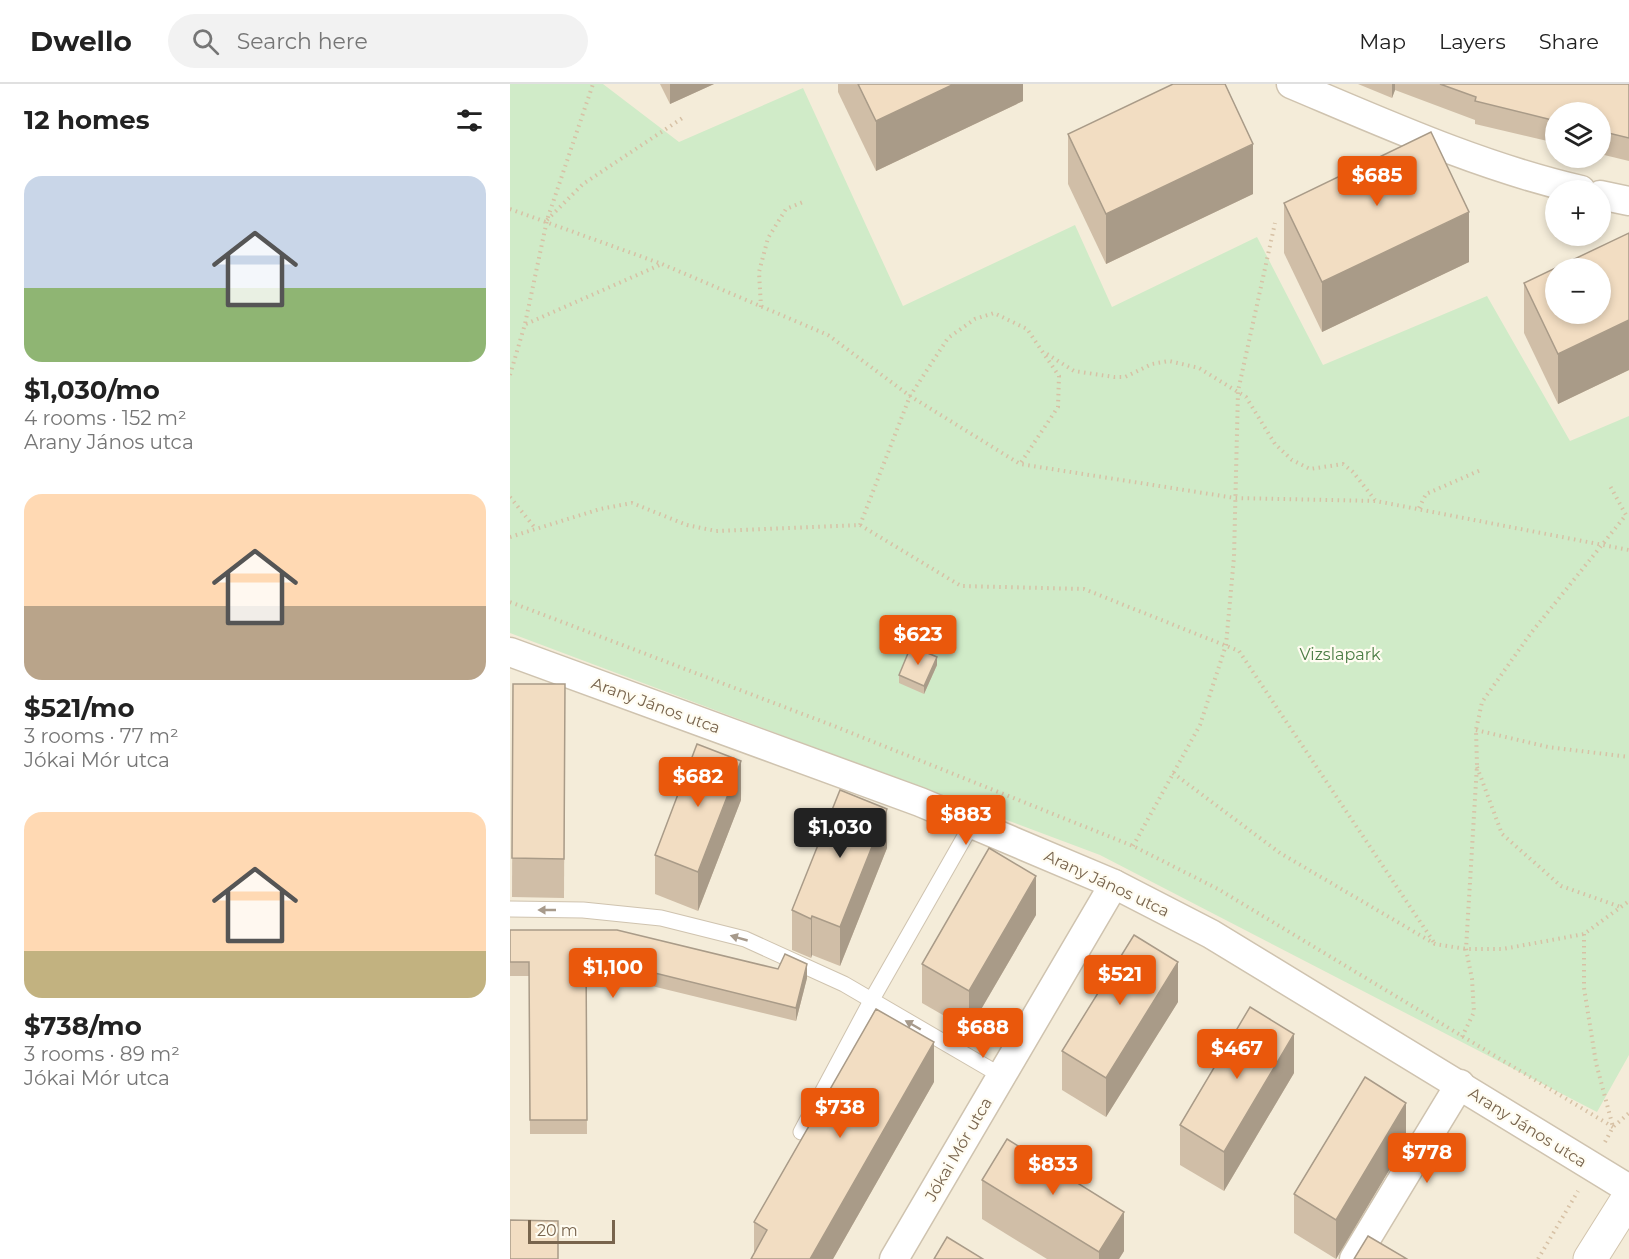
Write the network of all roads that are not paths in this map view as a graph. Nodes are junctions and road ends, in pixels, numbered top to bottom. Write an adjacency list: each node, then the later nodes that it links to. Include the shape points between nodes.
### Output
1 (1292, 84): 2 (street, via 1432,144)
2 (1545, 182)
3 (1611, 197): 4 (street)
4 (1629, 201)
5 (510, 652): 6 (street, Arany János utca)
6 (972, 824): 7 (street, Arany János utca); 9 (lane)
7 (1114, 884): 10 (street, Jókai Mór utca); 11 (street, Arany János utca, via 1211,934)
8 (510, 909): 9 (lane, one-way to 8, via 745,939 661,918 594,911)
9 (872, 1000): 10 (lane, one-way to 9); 12 (lane)
10 (1000, 1075): 15 (street, Jókai Mór utca)
11 (1460, 1084): 13 (street, Arany János utca); 16 (street)
12 (801, 1132)
13 (1629, 1190)
14 (1629, 1197): 17 (street)
15 (894, 1259)
16 (1354, 1259)
17 (1590, 1259)

